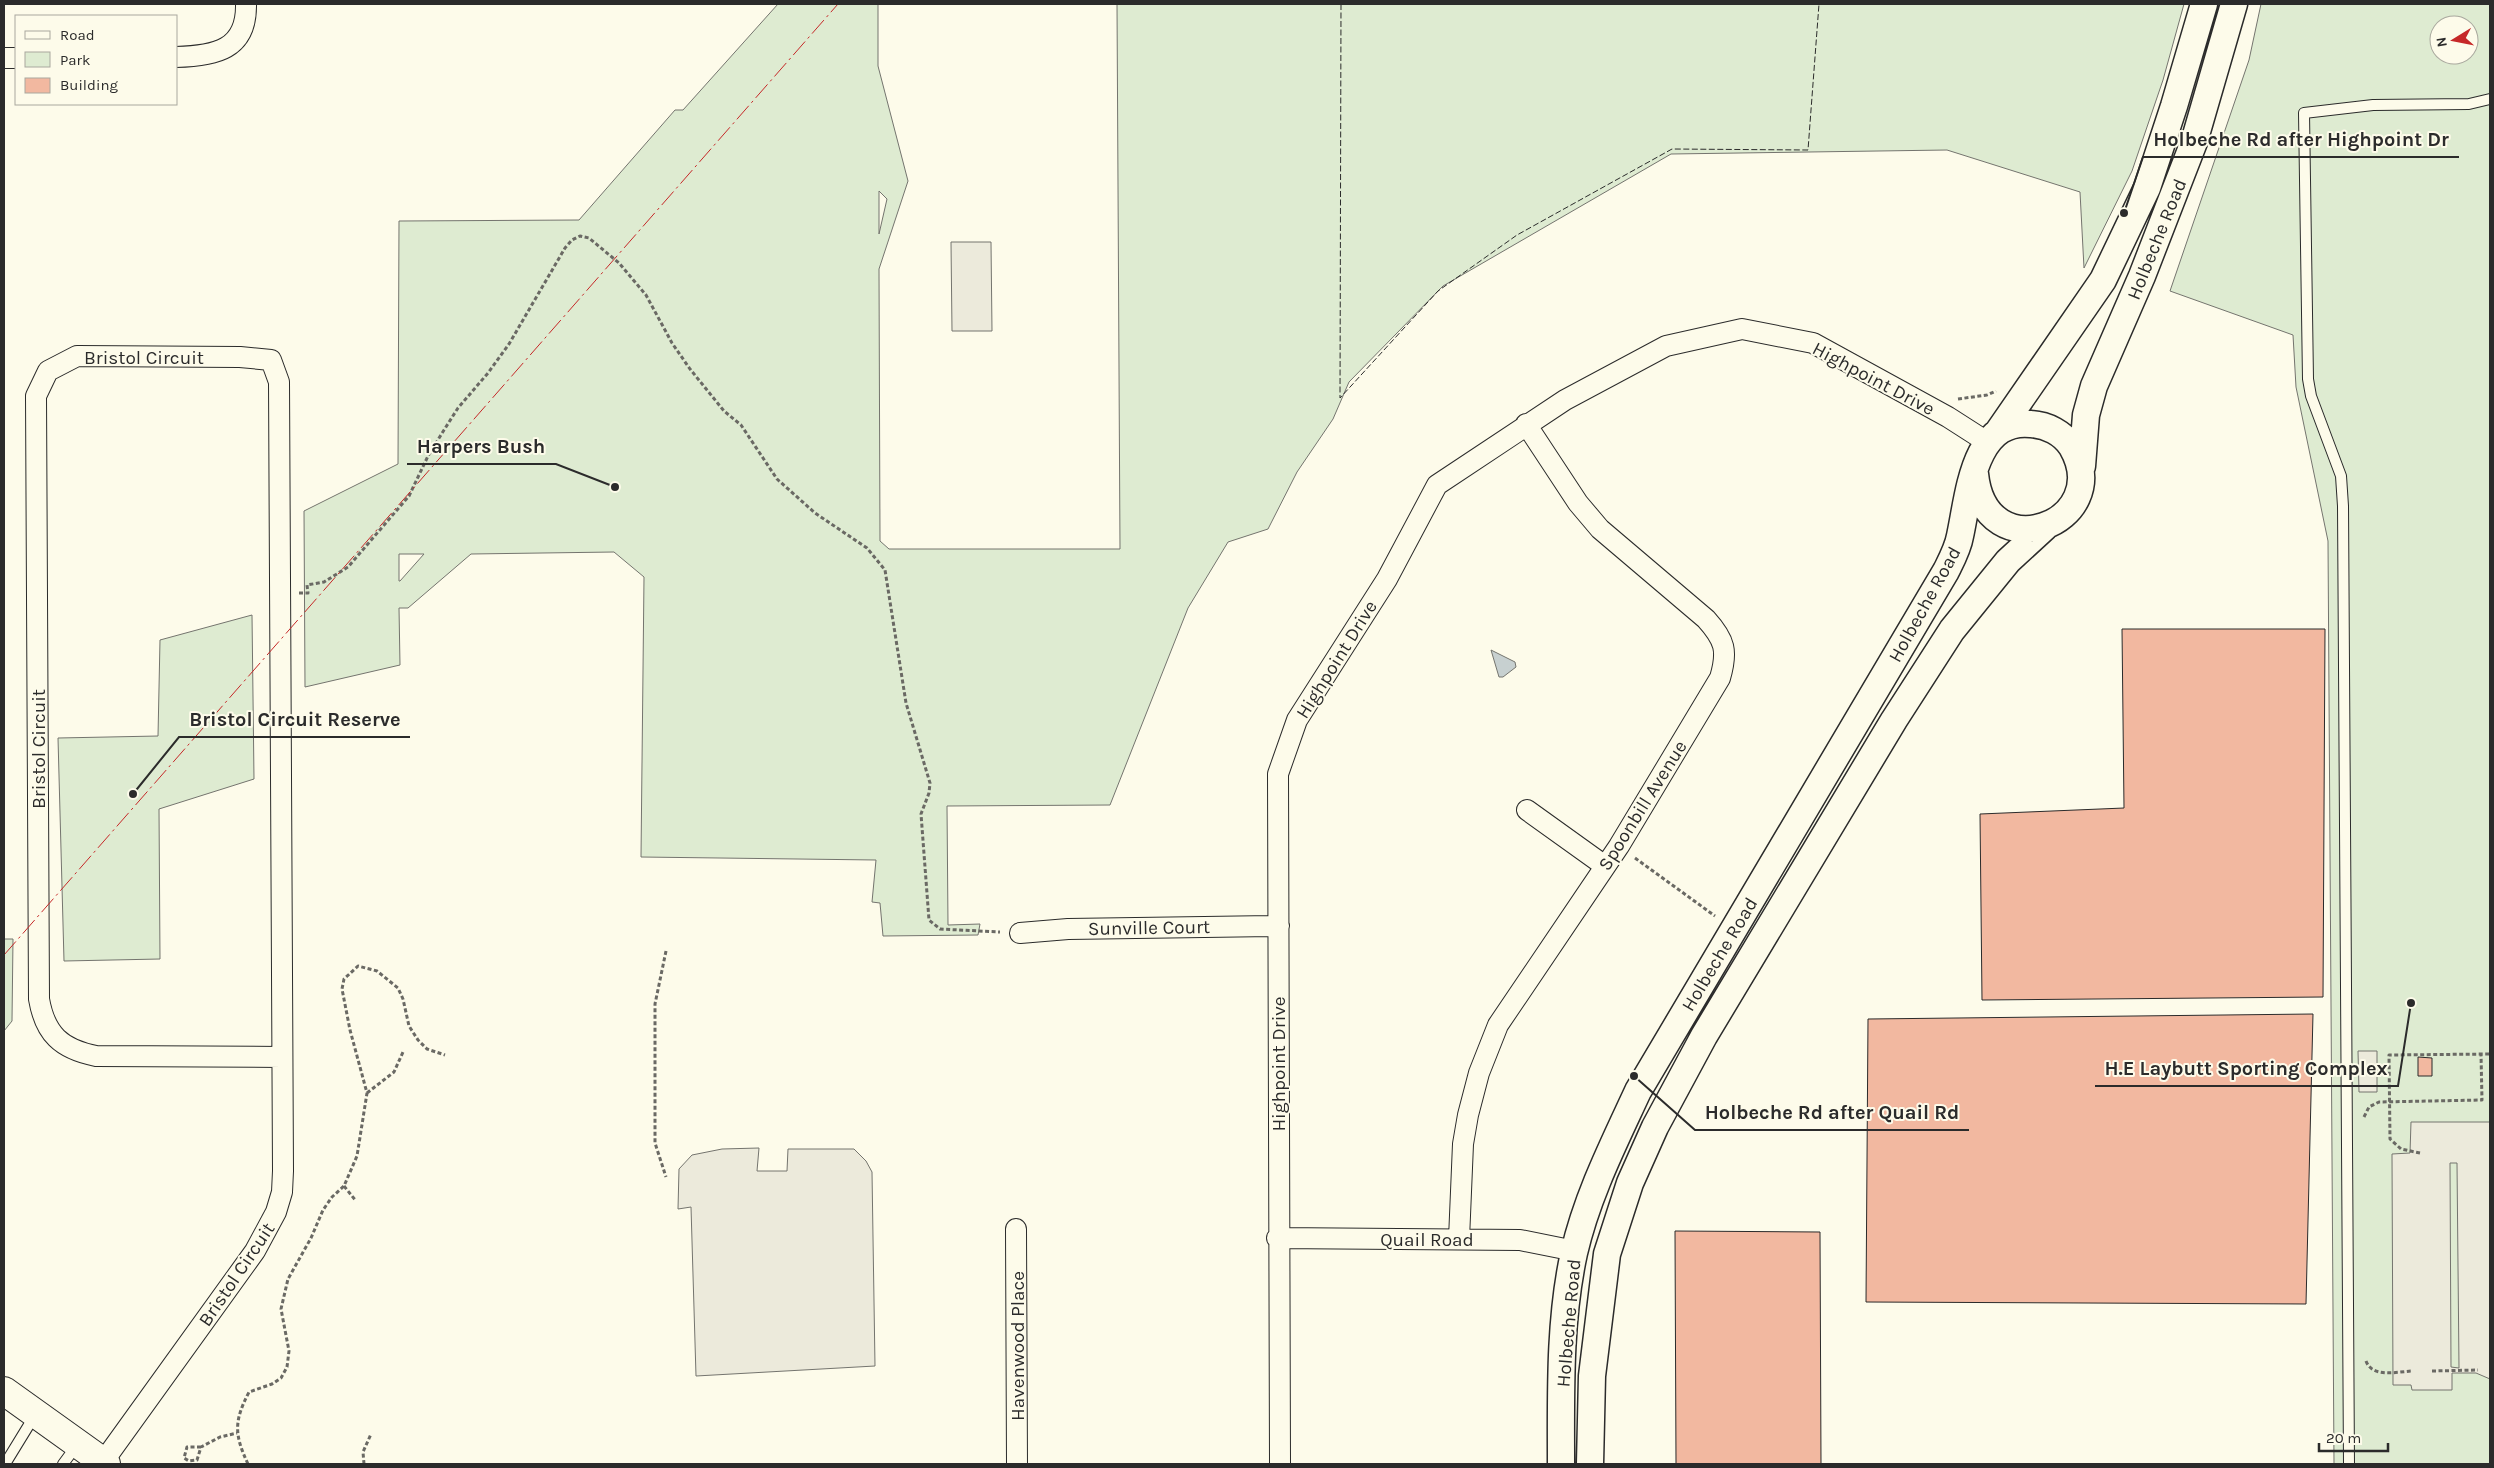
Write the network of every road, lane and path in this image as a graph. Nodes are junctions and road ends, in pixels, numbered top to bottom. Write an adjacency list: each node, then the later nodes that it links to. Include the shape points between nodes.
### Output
1 (246, 4): 4 (street, via 241,33 232,45 212,54)
2 (2204, 4): 9 (street, Holbeche Road, via 2146,188 2103,280)
3 (2234, 4): 10 (street, Holbeche Road, via 2194,142 2142,276 2094,386 2086,414)
4 (178, 57)
5 (2490, 99): 55 (lane, via 2468,104 2373,105 2304,113 2308,379 2311,396 2341,476 2343,506)
6 (2003, 388): 7 (path, via 1987,395 1959,398)
7 (1948, 417): 8 (street, Highpoint Drive, via 1813,343 1742,329 1666,346); 9 (street, Highpoint Drive)
8 (1526, 424): 15 (street, Spoonbill Avenue, via 1578,503 1600,529 1706,619 1718,632 1724,646 1720,678); 18 (street, Highpoint Drive, via 1437,485 1387,579 1297,720 1278,774)
9 (1992, 437): 10 (street, via 2011,426 2025,423 2042,425 2057,431 2069,442); 11 (street, via 1978,457)
10 (2081, 472): 12 (street, via 2080,491 2072,506 2061,519)
11 (1974, 474): 12 (street, via 1976,491 1996,520 2028,530); 36 (street, Holbeche Road, via 1960,537 1946,571 1638,1091 1601,1171)
12 (2046, 527): 54 (street, Holbeche Road, via 2008,561 1952,630 1894,720 1704,1036 1656,1127 1630,1183 1607,1254 1592,1376)
13 (293, 593): 19 (path, via 308,593 307,585 324,582 348,566 396,512 409,496 428,456 458,408 509,344 565,248 580,236 590,238 646,295 672,343 712,398 742,425 777,479 815,513 867,548 885,570 906,703 930,783 930,793 920,814 930,920 940,929)
14 (1527, 810): 16 (street)
15 (1619, 846): 16 (street, Spoonbill Avenue); 17 (path)
16 (1605, 866): 35 (street, Spoonbill Avenue, via 1498,1025 1487,1050 1464,1137)
17 (1718, 918)
18 (1278, 926): 19 (street, Sunville Court, via 1068,929); 34 (street, Highpoint Drive)
19 (1020, 933)
20 (666, 951): 30 (path, via 655,1004 655,1143)
21 (403, 1052): 26 (path, via 394,1072)
22 (2481, 1054): 23 (path); 27 (path, via 2482,1100); 27 (path, via 2389,1055)
23 (2490, 1054)
24 (444, 1055): 26 (path, via 427,1049 418,1040 409,1026 404,999 398,988 377,971 358,966 344,978 342,988)
25 (282, 1057): 25 (street, Bristol Circuit, via 279,382 271,360 77,356 48,371 36,396 38,989 42,1016 55,1037 68,1047 96,1056); 47 (street, Bristol Circuit, via 283,1171 282,1192 276,1212 255,1251)
26 (367, 1093): 31 (path, via 357,1156)
27 (2390, 1102): 28 (path, via 2374,1104); 29 (path, via 2392,1143 2401,1149)
28 (2364, 1119)
29 (2420, 1153)
30 (666, 1177)
31 (344, 1186): 32 (path); 43 (path, via 323,1210 288,1279 281,1309 289,1351 287,1366 281,1378 250,1392 239,1411)
32 (356, 1201)
33 (1016, 1229): 51 (street, Havenwood Place)
34 (1278, 1238): 35 (street, Quail Road); 52 (street, Highpoint Drive)
35 (1458, 1239): 36 (street, Quail Road, via 1520,1240)
36 (1574, 1251): 53 (street, Holbeche Road, via 1561,1383)
37 (2365, 1357): 39 (path, via 2370,1369 2376,1371)
38 (2478, 1370): 40 (path)
39 (2411, 1371)
40 (2432, 1371)
41 (4, 1391): 42 (main road)
42 (36, 1414): 46 (main road); 48 (lane)
43 (237, 1433): 45 (path, via 220,1437); 49 (path)
44 (371, 1434): 50 (path, via 363,1452)
45 (202, 1447): 45 (path, via 197,1460 184,1458 187,1448)
46 (71, 1454): 47 (main road)
47 (105, 1463)
48 (5, 1464)
49 (248, 1464)
50 (364, 1464)
51 (1017, 1464)
52 (1280, 1464)
53 (1561, 1464)
54 (1590, 1464)
55 (2349, 1464)

